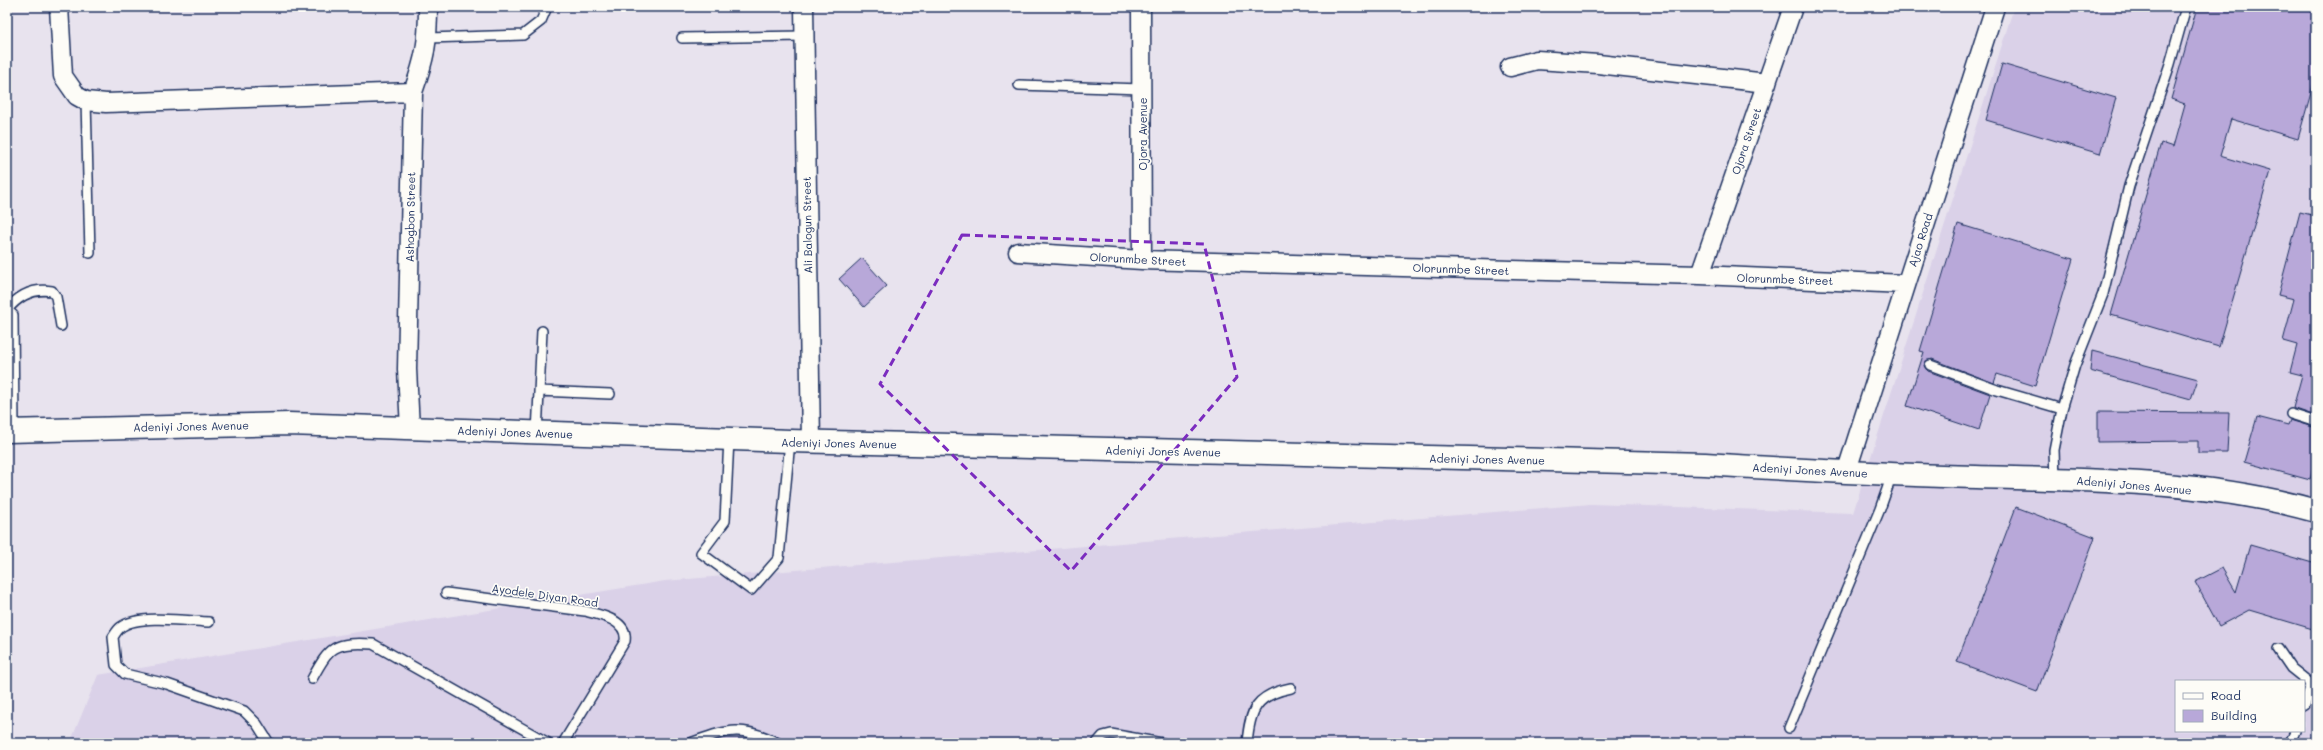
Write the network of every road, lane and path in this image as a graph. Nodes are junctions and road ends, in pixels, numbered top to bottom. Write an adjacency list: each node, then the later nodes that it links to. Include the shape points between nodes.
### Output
1 (59, 7): 17 (street, via 63,76 77,96)
2 (428, 7): 10 (street, Ashogbon Street)
3 (547, 7): 10 (lane, via 541,22 522,35)
4 (804, 7): 9 (street, Ali Balogun Street)
5 (1141, 7): 15 (street, Ojora Avenue)
6 (1793, 7): 13 (street, Ojora Street)
7 (1995, 7): 22 (street, Ajao Road)
8 (2186, 7): 29 (lane, via 2170,64 2129,186 2103,294 2075,365)
9 (804, 36): 11 (lane); 36 (street, Ali Balogun Street)
10 (428, 38): 16 (street, Ashogbon Street, via 425,58)
11 (682, 38)
12 (1510, 66): 13 (street, via 1537,60 1598,64)
13 (1767, 83): 21 (street, Ojora Street)
14 (1019, 85): 15 (lane)
15 (1142, 89): 20 (street, Ojora Avenue)
16 (413, 92): 17 (street, via 106,103); 32 (street, Ashogbon Street, via 407,369)
17 (86, 101): 19 (lane)
18 (1018, 252): 20 (street, Olorunmbe Street)
19 (90, 253)
20 (1142, 260): 21 (street, Olorunmbe Street)
21 (1700, 275): 22 (street, Olorunmbe Street)
22 (1905, 284): 37 (street, Ajao Road)
23 (7, 310): 24 (lane, via 15,300 29,292 52,291 56,297); 33 (lane, via 13,315)
24 (62, 326)
25 (542, 331): 27 (lane)
26 (1930, 365): 29 (lane, via 1997,390)
27 (539, 391): 28 (lane); 34 (lane)
28 (610, 394)
29 (2062, 409): 39 (lane, via 2054,450)
30 (2292, 414): 31 (lane)
31 (2316, 422)
32 (410, 429): 33 (street, Adeniyi Jones Avenue, via 289,424); 34 (street, Adeniyi Jones Avenue)
33 (10, 430)
34 (537, 433): 35 (street, Adeniyi Jones Avenue)
35 (729, 440): 36 (street, Adeniyi Jones Avenue); 36 (lane, via 725,521 701,553 751,590 779,558)
36 (800, 442): 37 (street, Adeniyi Jones Avenue, via 1705,464)
37 (1846, 473): 38 (street, Adeniyi Jones Avenue)
38 (1892, 475): 39 (street, Adeniyi Jones Avenue); 48 (lane)
39 (2055, 479): 40 (street, Adeniyi Jones Avenue, via 2179,487 2279,501)
40 (2316, 511)
41 (446, 593): 52 (lane, Ayodele Diyan Road, via 607,616 621,627 626,635 625,641)
42 (209, 622): 50 (lane, via 131,622 120,628 113,637 116,664 125,674 167,684 244,711 257,724)
43 (2278, 649): 45 (lane, via 2291,668)
44 (312, 679): 51 (lane, via 325,655 346,643 372,644)
45 (2314, 687): 47 (lane)
46 (1291, 688): 57 (lane, via 1264,696 1255,707 1249,720)
47 (2305, 703)
48 (1789, 728)
49 (2295, 732): 58 (lane)
50 (268, 743)
51 (548, 743)
52 (563, 743)
53 (690, 743): 54 (lane, via 733,729 761,734)
54 (778, 743)
55 (1097, 743): 56 (lane, via 1103,736 1111,734)
56 (1162, 743)
57 (1247, 743)
58 (2290, 743)

